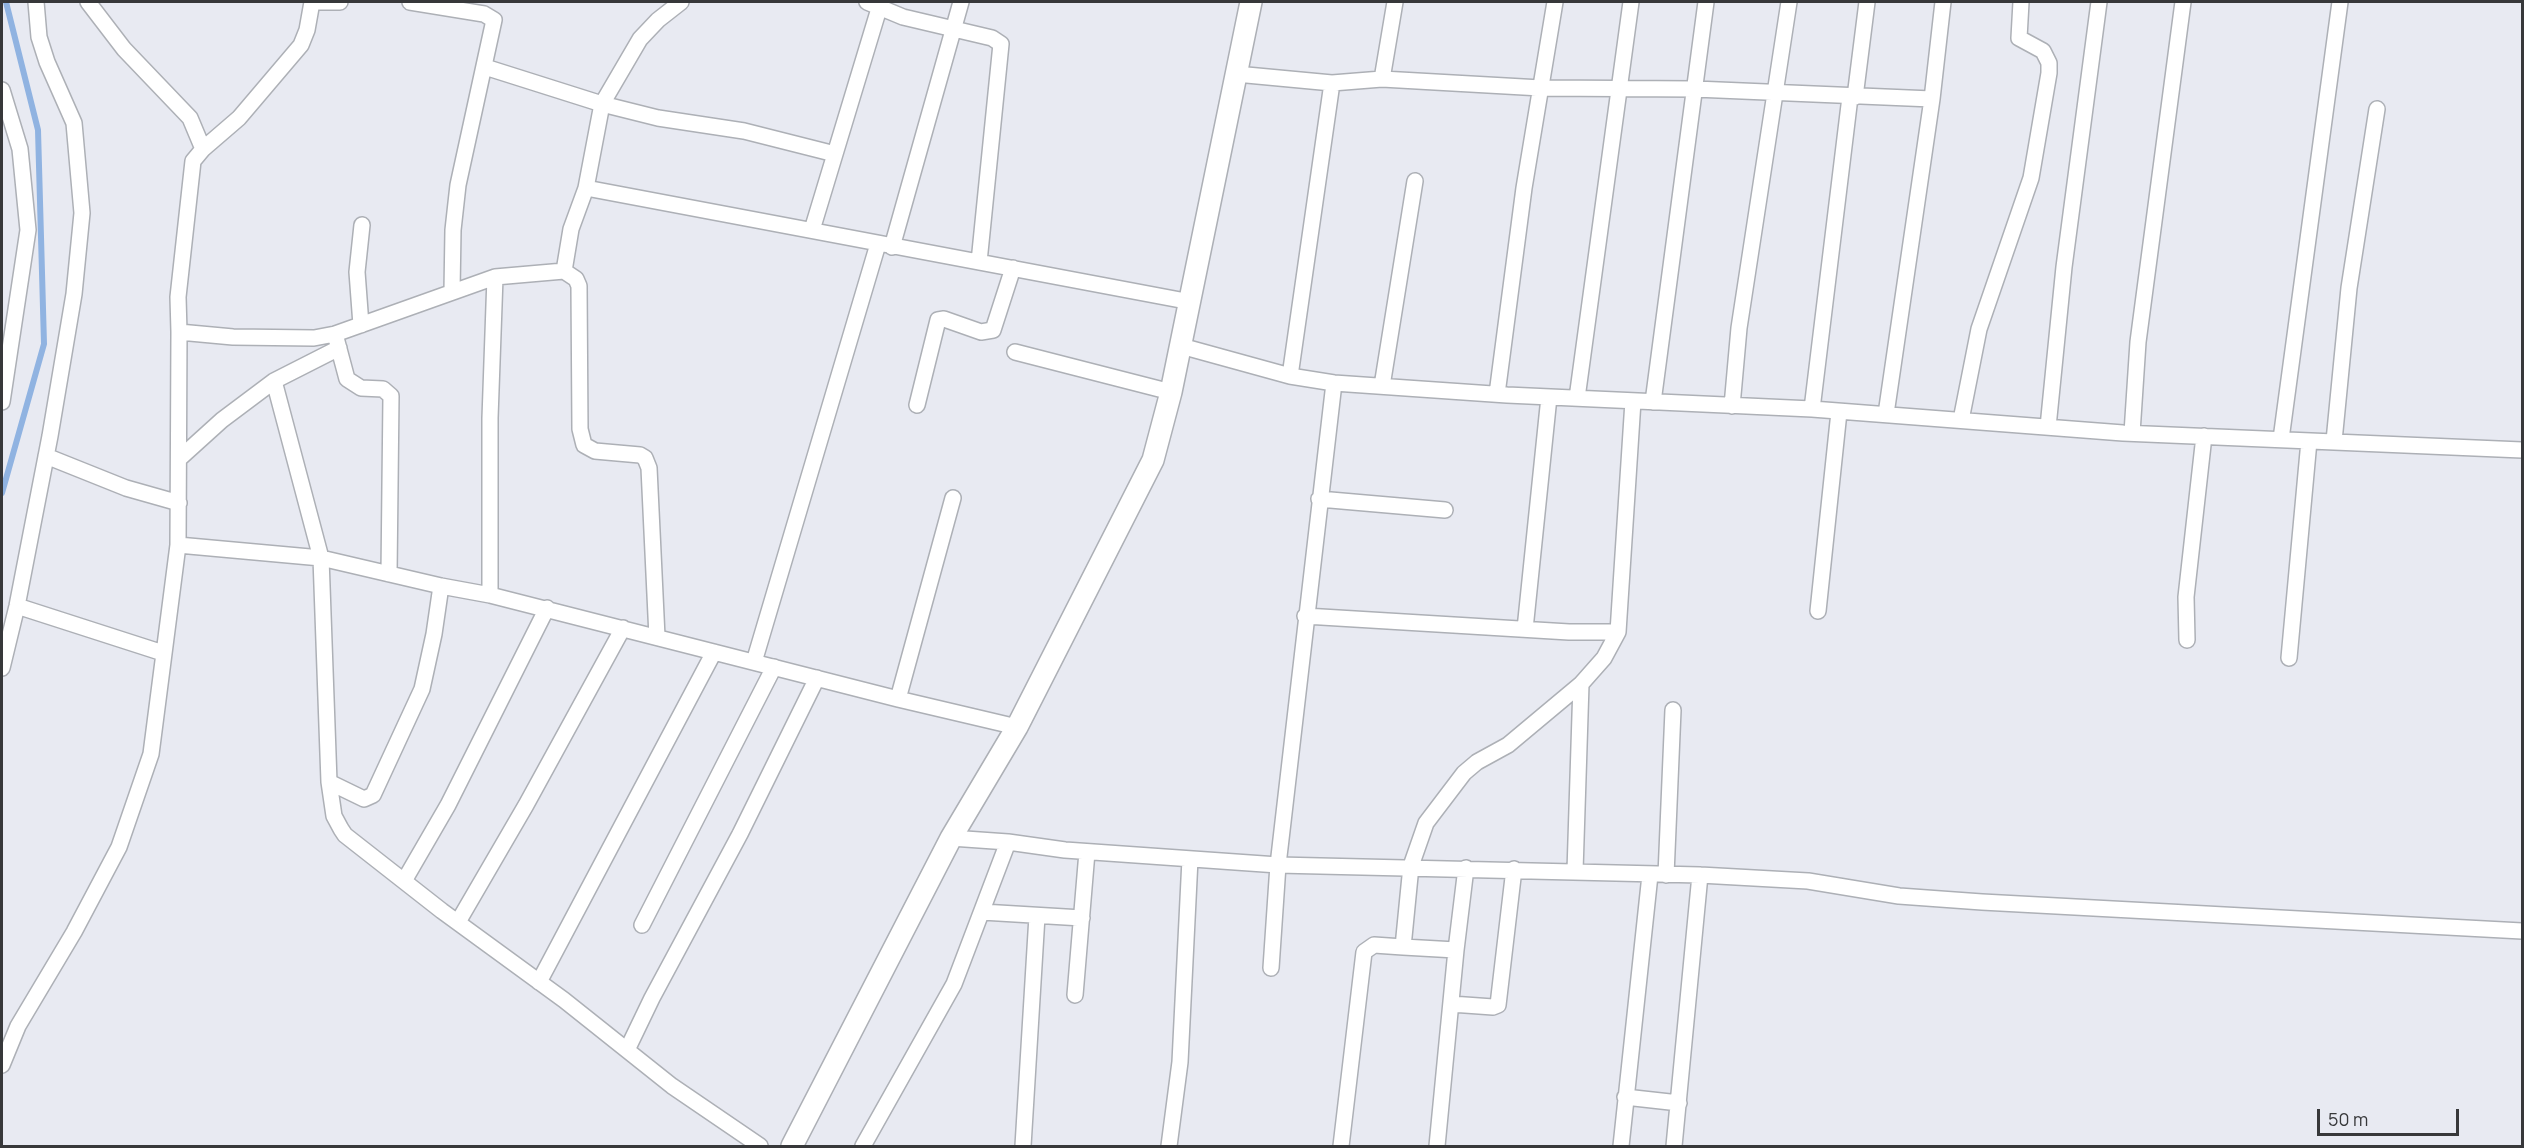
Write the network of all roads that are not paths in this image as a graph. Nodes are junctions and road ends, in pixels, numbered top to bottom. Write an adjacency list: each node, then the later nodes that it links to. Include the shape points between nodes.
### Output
1 (36, 2): 79 (street, via 39,37 74,123 82,213 74,294)
2 (88, 2): 37 (street, via 124,49 190,118)
3 (312, 2): 4 (street); 37 (street, via 301,45 239,118)
4 (340, 2)
5 (410, 2): 21 (street)
6 (681, 2): 34 (street, via 640,39)
7 (961, 2): 22 (street)
8 (1251, 2): 24 (main road)
9 (1395, 2): 25 (street)
10 (1555, 2): 27 (street)
11 (1631, 2): 30 (street)
12 (1706, 2): 28 (street)
13 (1789, 2): 31 (street)
14 (1867, 2): 32 (street)
15 (1943, 2): 33 (street)
16 (2021, 2): 71 (street, via 2019,38 2043,51 2049,73 2031,178 1979,329)
17 (2099, 2): 72 (street, via 2064,267)
18 (2182, 2): 73 (street, via 2138,342)
19 (2340, 2): 75 (street)
20 (876, 3): 22 (street, via 903,16); 38 (street)
21 (462, 6): 23 (street, via 494,20)
22 (952, 28): 43 (street); 44 (street, via 1001,44)
23 (485, 67): 34 (street); 48 (street, via 458,185)
24 (1236, 74): 26 (street); 49 (main road)
25 (1382, 79): 26 (street); 27 (street)
26 (1332, 83): 55 (street)
27 (1540, 87): 30 (street); 60 (street)
28 (1695, 89): 30 (street); 31 (street); 65 (street)
29 (2, 90): 35 (street)
30 (1620, 90): 62 (street)
31 (1774, 92): 32 (street); 67 (street, via 1739,328)
32 (1852, 97): 33 (street); 68 (street)
33 (1932, 99): 70 (street)
34 (602, 104): 38 (street, via 658,118 744,131); 40 (street)
35 (4, 108): 64 (street, via 20,148 28,230)
36 (2377, 109): 77 (street, via 2349,288)
37 (203, 148): 51 (street, via 194,159 192,173 178,297)
38 (835, 154): 42 (street)
39 (1415, 182): 58 (street)
40 (586, 188): 42 (street); 46 (street, via 572,229)
41 (362, 225): 50 (street, via 357,272)
42 (812, 230): 43 (street)
43 (885, 246): 44 (street); 102 (street)
44 (979, 262): 45 (street)
45 (1013, 268): 49 (street); 66 (street, via 993,330 981,332 938,320)
46 (564, 271): 47 (street); 97 (street, via 579,286 580,429 584,445 595,452 640,454 649,468)
47 (495, 277): 48 (street); 89 (street)
48 (452, 291): 50 (street)
49 (1191, 302): 53 (main road)
50 (361, 325): 52 (street)
51 (179, 332): 52 (street); 80 (street)
52 (337, 341): 56 (street); 87 (street, via 347,379 354,385 383,389 392,396)
53 (1181, 346): 55 (street); 59 (main road)
54 (1015, 352): 59 (street)
55 (1290, 375): 57 (street)
56 (274, 381): 80 (street); 86 (street)
57 (1334, 383): 58 (street); 82 (street)
58 (1382, 386): 60 (street)
59 (1172, 392): 109 (main road, via 1147,473)
60 (1497, 394): 61 (street)
61 (1549, 397): 62 (street); 95 (street)
62 (1577, 398): 63 (street)
63 (1633, 401): 65 (street); 96 (street)
64 (2, 402)
65 (1653, 402): 67 (street)
66 (917, 405)
67 (1732, 406): 68 (street)
68 (1812, 409): 69 (street)
69 (1839, 412): 70 (street); 92 (street)
70 (1886, 414): 71 (street)
71 (1961, 420): 72 (street)
72 (2048, 427): 73 (street)
73 (2132, 433): 74 (street)
74 (2204, 436): 75 (street); 98 (street, via 2186,597)
75 (2281, 439): 76 (street)
76 (2309, 441): 77 (street); 101 (street)
77 (2334, 441): 78 (street)
78 (2523, 450)
79 (46, 456): 83 (street, via 126,488); 90 (street)
80 (180, 458): 83 (street)
81 (953, 498): 107 (street)
82 (1319, 499): 84 (street); 93 (street)
83 (179, 503): 85 (street)
84 (1445, 510)
85 (178, 546): 86 (street); 100 (street)
86 (321, 558): 87 (street); 110 (street)
87 (389, 574): 88 (street)
88 (441, 586): 89 (street); 110 (street, via 422,689 373,795 364,799)
89 (490, 595): 91 (street)
90 (17, 606): 100 (street); 104 (street)
91 (547, 608): 94 (street); 123 (street, via 448,805)
92 (1818, 611)
93 (1305, 616): 95 (street); 115 (street)
94 (623, 628): 97 (street); 127 (street)
95 (1525, 629): 96 (street)
96 (1618, 632): 106 (street, via 1604,658)
97 (657, 637): 99 (street)
98 (2187, 640)
99 (714, 652): 102 (street); 133 (street)
100 (164, 653): 137 (street, via 151,754 119,847 18,1026)
101 (2289, 658)
102 (754, 662): 103 (street)
103 (774, 667): 105 (street); 128 (street)
104 (2, 668)
105 (817, 678): 107 (street); 136 (street)
106 (1581, 684): 116 (street, via 1508,745 1464,773 1426,824); 119 (street)
107 (898, 699): 109 (street)
108 (1672, 710): 121 (street)
109 (1017, 727): 111 (main road)
110 (329, 782): 123 (street, via 334,816 345,835)
111 (951, 838): 112 (street); 141 (main road)
112 (1008, 842): 113 (street); 124 (street)
113 (1087, 852): 114 (street); 126 (street)
114 (1190, 859): 115 (street); 144 (street, via 1180,1062)
115 (1278, 865): 116 (street); 132 (street)
116 (1411, 866): 117 (street); 130 (street)
117 (1466, 868): 118 (street); 131 (street)
118 (1514, 869): 119 (street); 135 (street, via 1498,1005)
119 (1575, 871): 120 (street)
120 (1650, 875): 121 (street); 138 (street)
121 (1666, 875): 122 (street)
122 (1700, 875): 129 (street, via 1808,881 1899,896); 139 (street)
123 (404, 881): 127 (street)
124 (982, 912): 125 (street); 142 (street, via 954,984)
125 (1037, 916): 126 (street); 143 (street)
126 (1082, 918): 134 (street)
127 (458, 922): 133 (street)
128 (642, 925)
129 (2523, 931)
130 (1403, 947): 131 (street); 145 (street, via 1374,945 1364,952)
131 (1456, 950): 135 (street)
132 (1271, 968)
133 (539, 982): 136 (street)
134 (1075, 995)
135 (1451, 1004): 146 (street)
136 (627, 1050): 140 (street)
137 (2, 1065)
138 (1624, 1097): 139 (street); 147 (street)
139 (1678, 1103): 148 (street)
140 (760, 1146)
141 (792, 1146)
142 (862, 1146)
143 (1023, 1146)
144 (1169, 1146)
145 (1341, 1146)
146 (1437, 1146)
147 (1621, 1146)
148 (1674, 1146)

